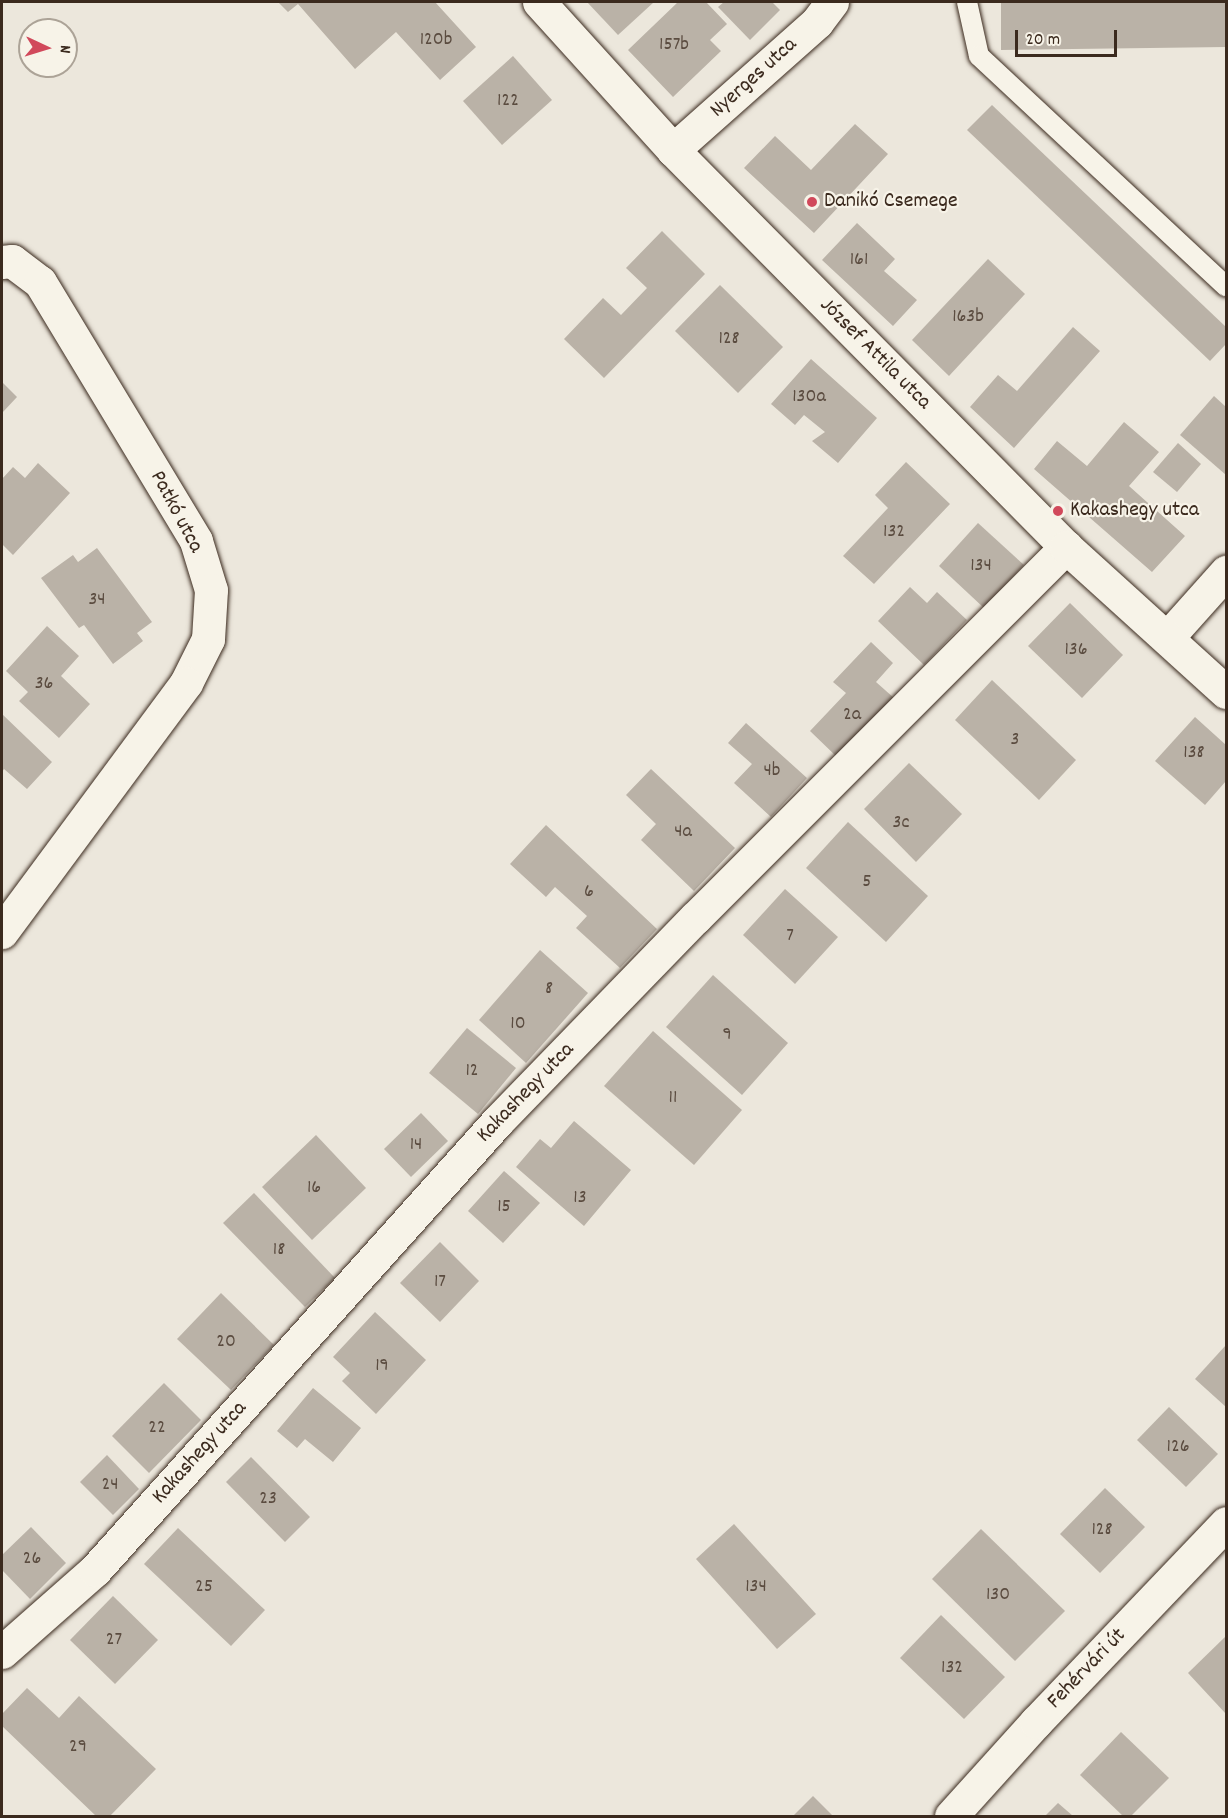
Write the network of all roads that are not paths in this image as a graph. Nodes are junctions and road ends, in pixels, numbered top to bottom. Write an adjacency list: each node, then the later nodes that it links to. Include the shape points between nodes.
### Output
1 (539, 2): 4 (street, József Attila utca)
2 (832, 2): 4 (street, Nyerges utca, via 817,22)
3 (967, 2): 6 (lane, via 980,56)
4 (673, 150): 7 (street, József Attila utca)
5 (2, 262): 11 (street, Patkó utca, via 12,261 40,282 196,541 212,590 207,639 186,682)
6 (1227, 286)
7 (1066, 547): 9 (street, József Attila utca); 13 (street, Kakashegy utca, via 497,1122 95,1570)
8 (1227, 572): 9 (street)
9 (1167, 638): 10 (street, József Attila utca)
10 (1227, 692)
11 (2, 932)
12 (1227, 1523): 14 (street, Fehérvári út)
13 (2, 1652)
14 (951, 1816)

